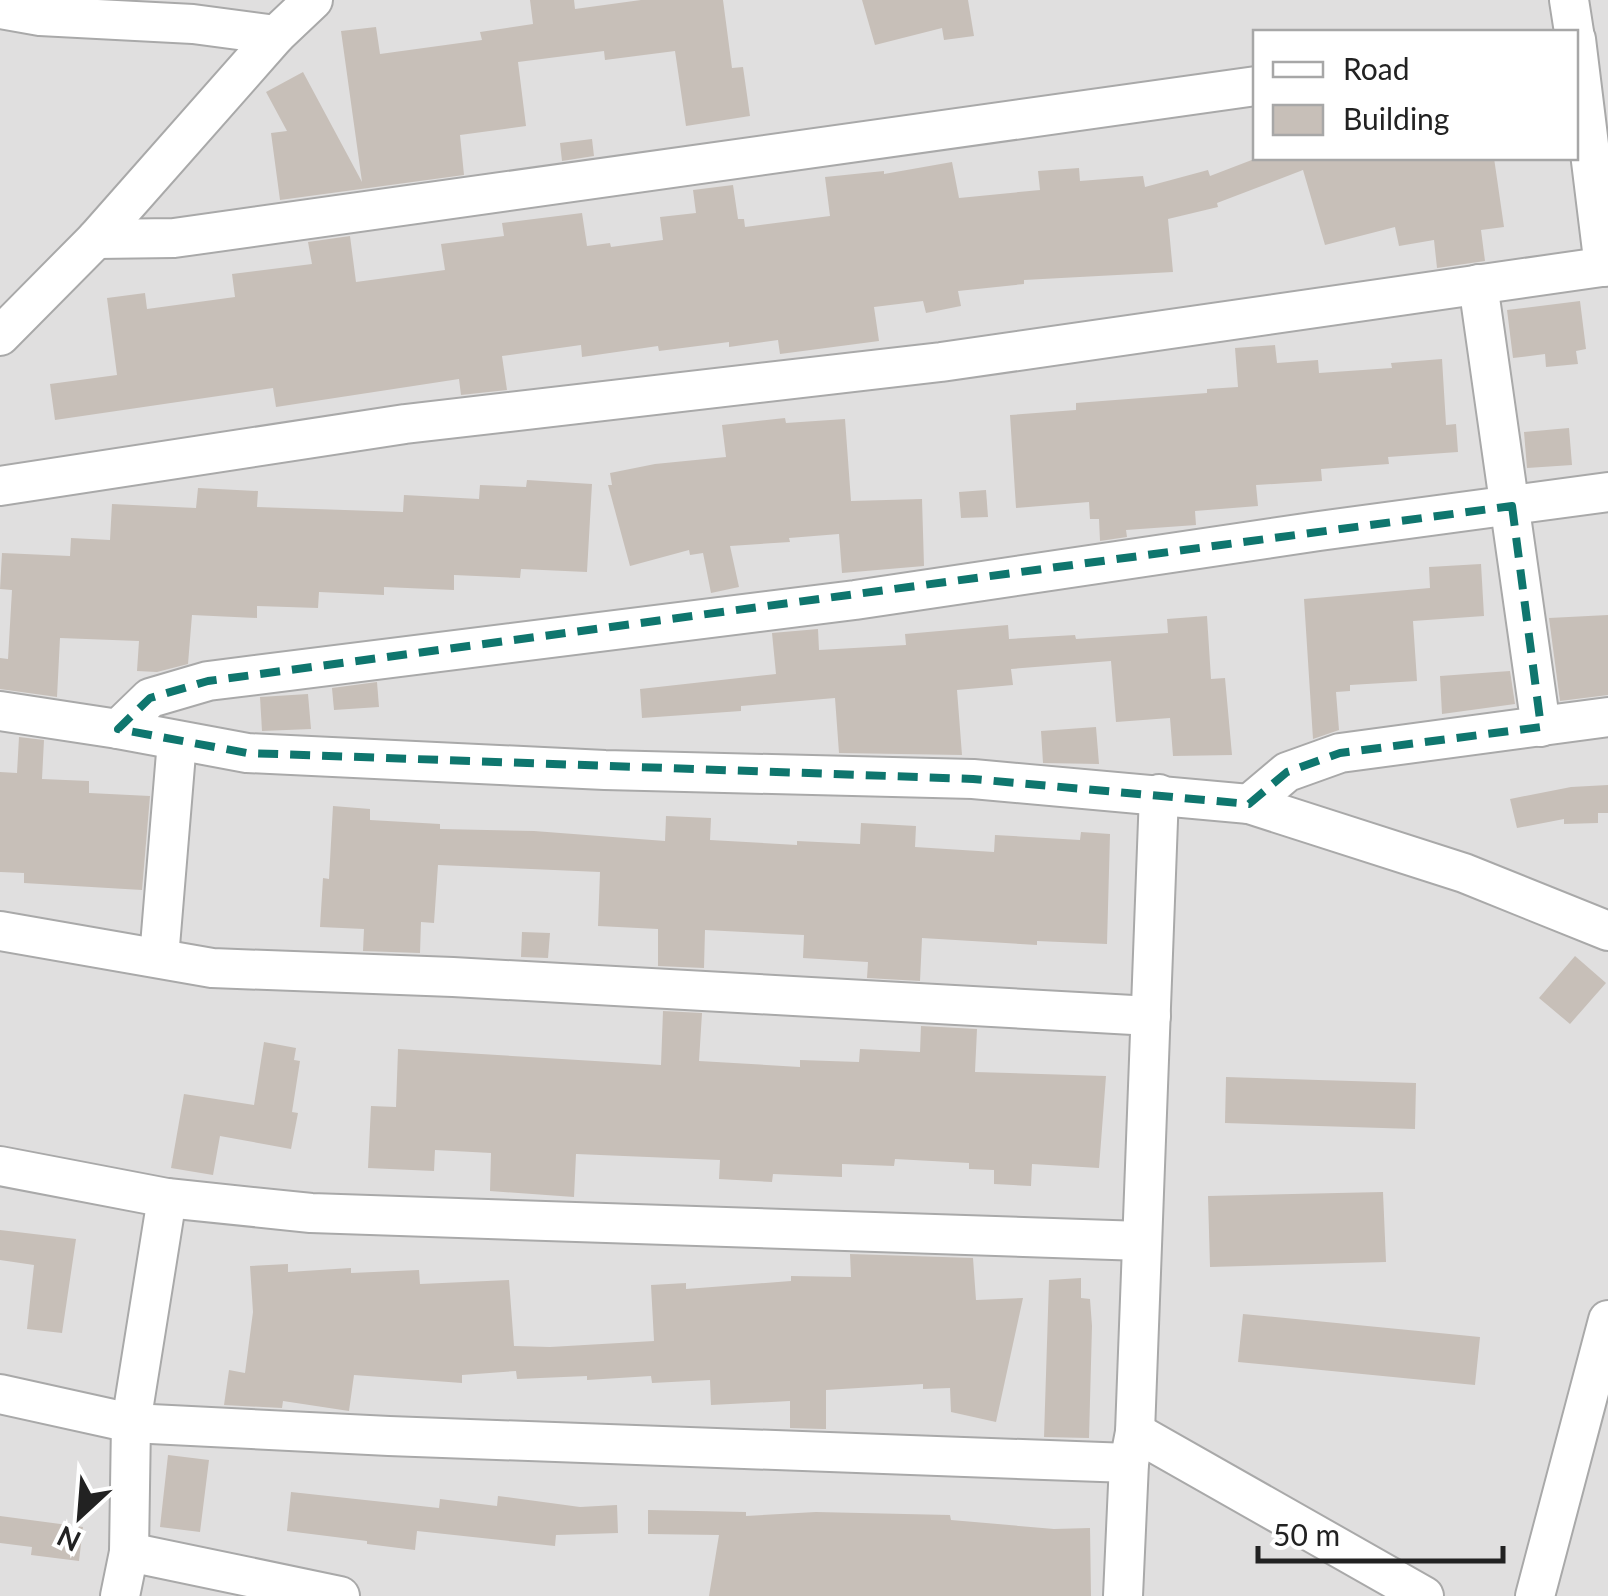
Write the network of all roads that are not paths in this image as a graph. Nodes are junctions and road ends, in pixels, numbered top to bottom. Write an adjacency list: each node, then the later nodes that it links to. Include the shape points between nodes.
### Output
1 (312, 0): 6 (street)
2 (1569, 0): 5 (street)
3 (0, 9): 4 (street, via 40,16)
4 (155, 10): 6 (street)
5 (1574, 30)
6 (276, 35): 11 (street)
7 (1608, 35): 8 (street)
8 (1578, 37)
9 (1578, 59): 12 (street)
10 (1253, 86): 11 (street, via 174,238)
11 (96, 239): 14 (street)
12 (1606, 266): 13 (street)
13 (1478, 284): 15 (street, via 941,362 404,424); 17 (street)
14 (0, 336)
15 (0, 486)
16 (1608, 492): 17 (street)
17 (1512, 506): 20 (street); 21 (street, via 855,600 208,681 150,698)
18 (0, 712): 21 (street)
19 (1608, 717): 20 (street)
20 (1542, 726): 24 (street, via 1340,753 1287,772)
21 (118, 729): 22 (street)
22 (177, 741): 23 (street, via 247,753 973,779); 27 (street)
23 (1159, 794): 24 (street); 28 (street)
24 (1249, 804): 26 (street, via 1464,874)
25 (0, 930): 27 (street)
26 (1608, 932)
27 (159, 958): 28 (street, via 212,968)
28 (1150, 1016): 31 (street)
29 (0, 1166): 30 (street)
30 (167, 1198): 31 (street, via 311,1213); 34 (street)
31 (1142, 1241): 35 (street)
32 (1608, 1320): 41 (street)
33 (0, 1394): 34 (street)
34 (130, 1423): 35 (street, via 389,1436); 36 (street)
35 (1132, 1448): 39 (street); 40 (street)
36 (129, 1552): 37 (street); 38 (street)
37 (120, 1596)
38 (340, 1596)
39 (1123, 1596)
40 (1424, 1596)
41 (1535, 1596)

